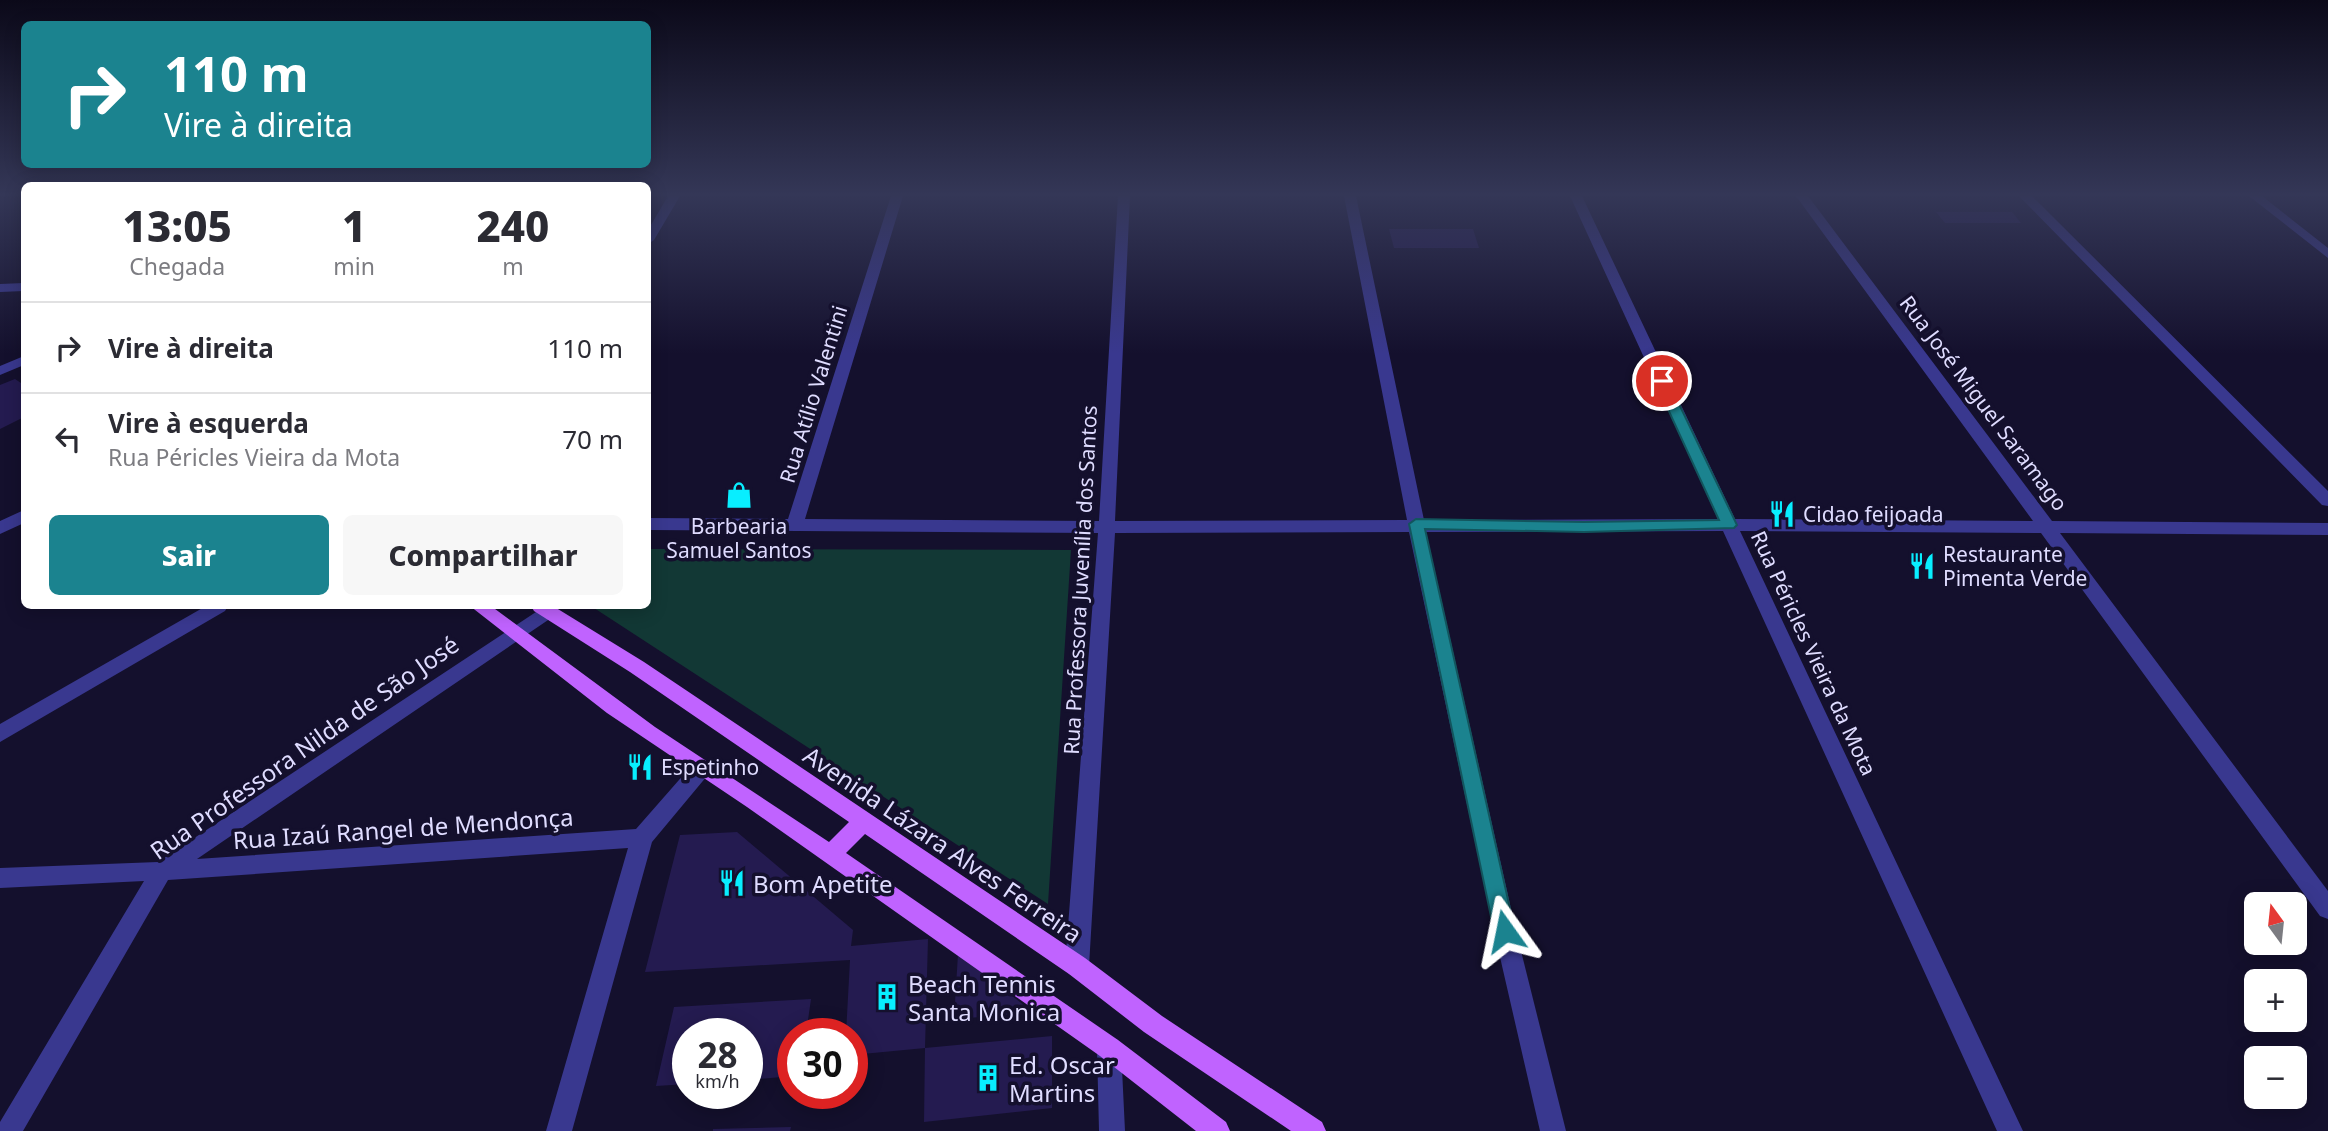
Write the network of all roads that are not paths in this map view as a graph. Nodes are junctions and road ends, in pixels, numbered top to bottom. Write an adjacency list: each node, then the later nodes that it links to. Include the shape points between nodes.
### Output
1 (881, 249): 14 (street, Rua Atílio Valentini)
2 (1121, 249): 17 (street, Rua Professora Juvenília dos Santos)
3 (1361, 249): 15 (street)
4 (1601, 249): 16 (street, Rua Péricles Vieira da Mota)
5 (1841, 249): 18 (street, Rua José Miguel Saramago)
6 (2078, 249): 11 (street)
7 (21, 287): 8 (street)
8 (0, 288)
9 (21, 361): 10 (street)
10 (0, 371)
11 (2328, 500)
12 (21, 518): 19 (street)
13 (651, 524): 14 (street)
14 (795, 524): 17 (street)
15 (1416, 524): 16 (street); 17 (street); 41 (street)
16 (1729, 525): 18 (street); 42 (street, Rua Péricles Vieira da Mota)
17 (1106, 527): 34 (street, Rua Professora Juvenília dos Santos)
18 (2048, 527): 20 (street); 33 (street, Rua José Miguel Saramago)
19 (0, 528)
20 (2328, 529)
21 (214, 609): 26 (street)
22 (483, 609): 25 (main road)
23 (543, 609): 25 (street, Rua Professora Nilda de São José)
24 (546, 609): 28 (main road, Avenida Lázara Alves Ferreira)
25 (515, 633): 27 (main road); 31 (street, Rua Professora Nilda de São José)
26 (0, 734)
27 (700, 770): 29 (street); 30 (main road)
28 (863, 822): 30 (main road); 34 (main road, Avenida Lázara Alves Ferreira)
29 (642, 838): 31 (street, Rua Izaú Rangel de Mendonça); 37 (street)
30 (831, 855): 35 (main road)
31 (162, 871): 32 (street, Rua Izaú Rangel de Mendonça); 36 (street, Rua Professora Nilda de São José)
32 (0, 878)
33 (2328, 909)
34 (1077, 966): 40 (main road, Avenida Lázara Alves Ferreira, via 1153,1024)
35 (1109, 1048): 38 (street); 39 (main road)
36 (9, 1131)
37 (559, 1131)
38 (1112, 1131)
39 (1217, 1131)
40 (1313, 1131)
41 (1553, 1131)
42 (2010, 1131)

